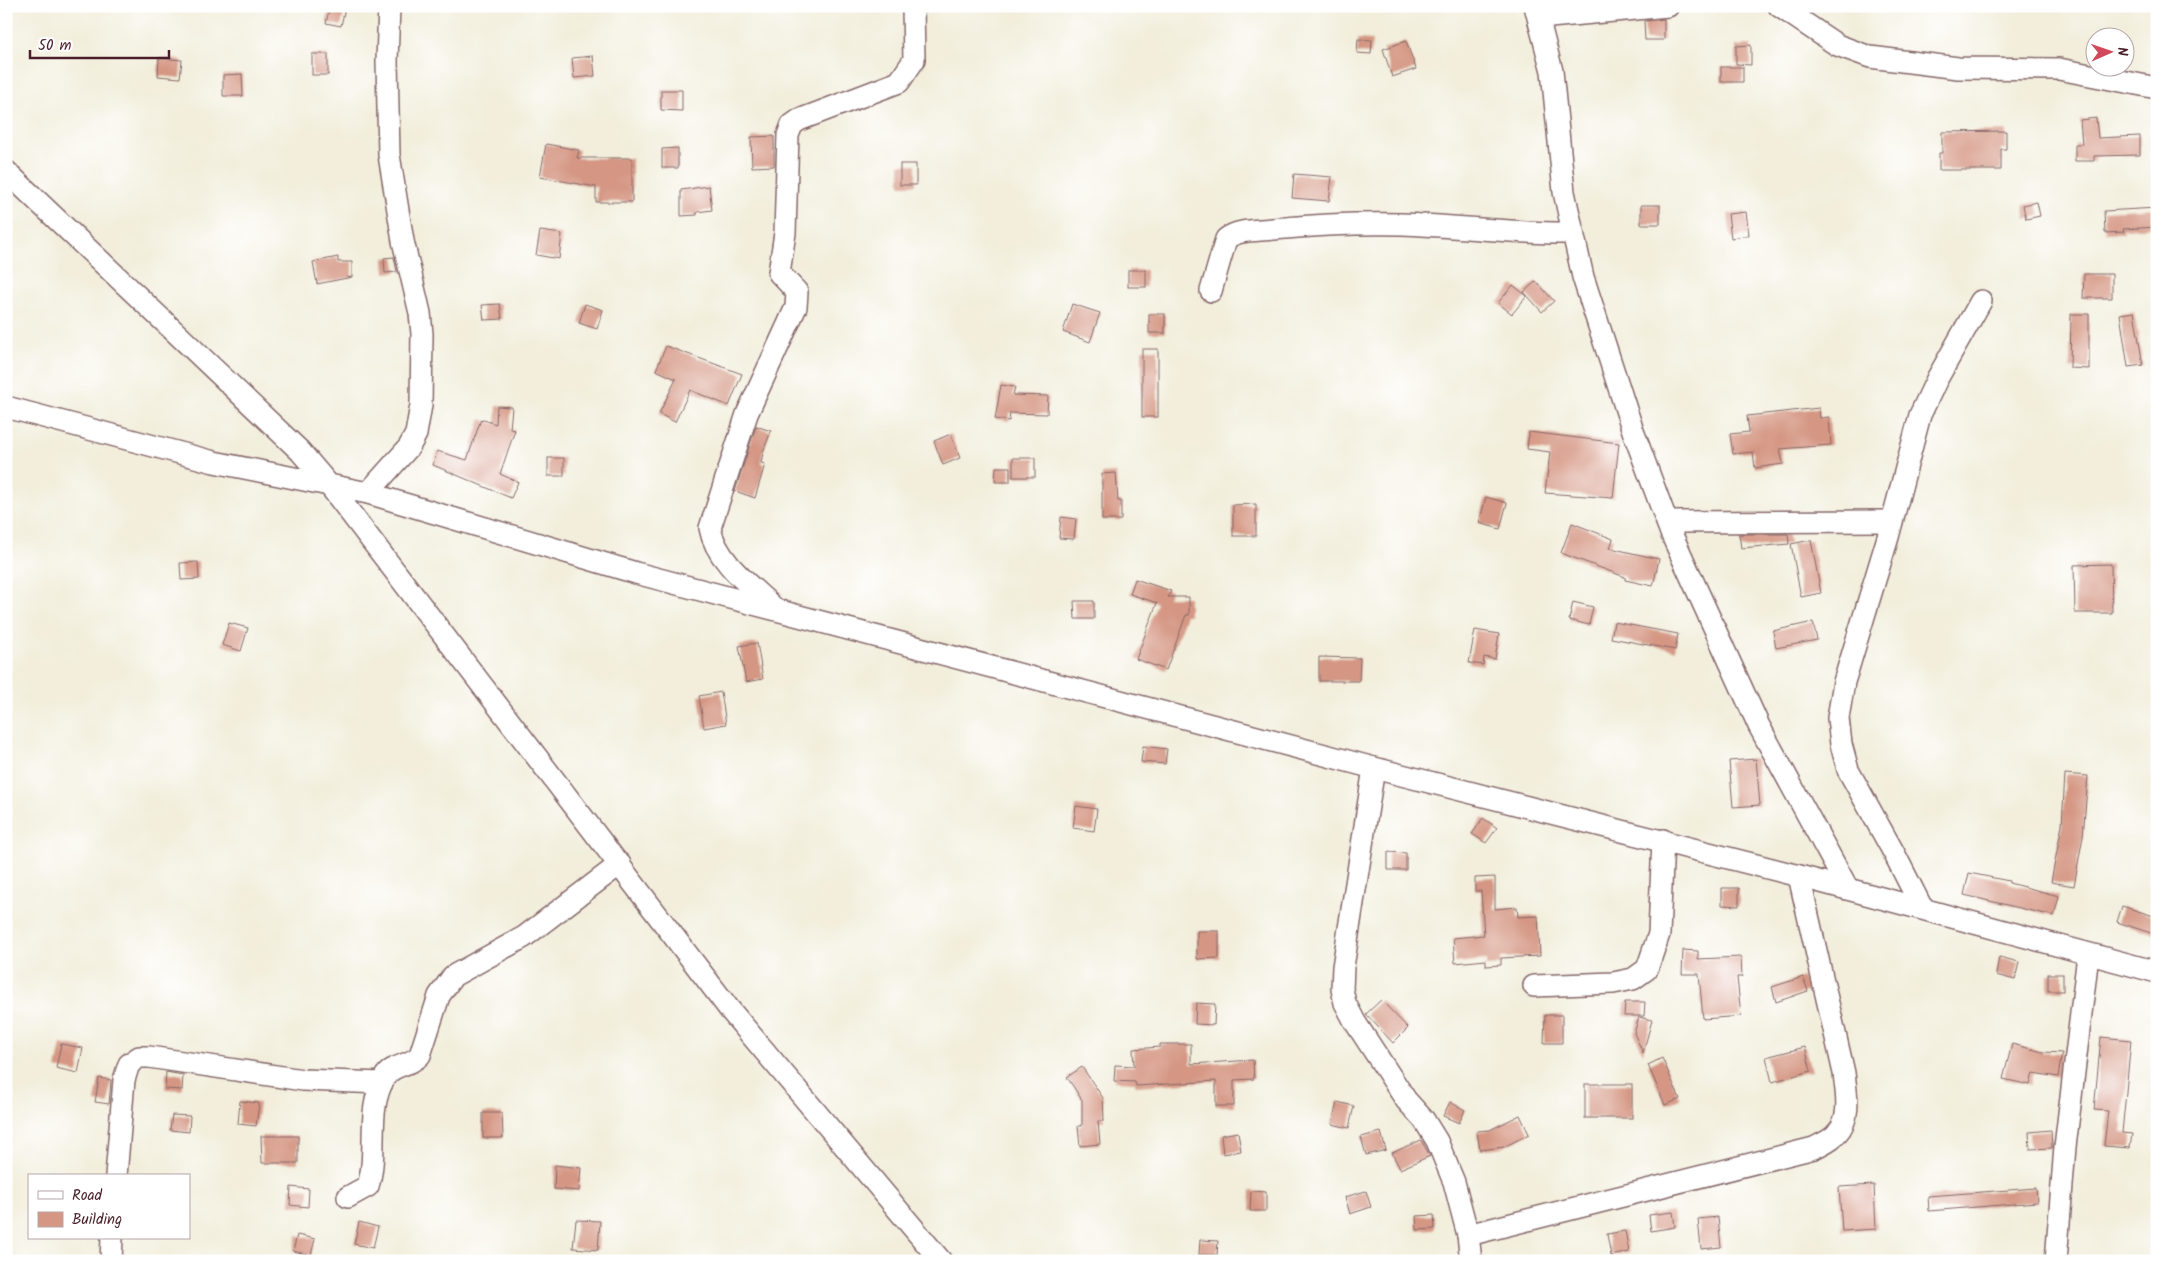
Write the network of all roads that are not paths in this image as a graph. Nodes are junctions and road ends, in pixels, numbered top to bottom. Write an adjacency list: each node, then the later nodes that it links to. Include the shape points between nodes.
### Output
1 (389, 6): 13 (street, via 389,156 403,242 420,313 421,405 416,434 409,447)
2 (913, 6): 16 (street, via 914,60 899,82 798,120 788,135 785,233 779,273 797,292 796,307 747,414 710,528 712,540 722,556)
3 (1668, 6): 5 (street)
4 (1779, 6): 6 (street, via 1836,45 1870,57 1958,68 2059,69)
5 (1537, 12): 8 (street, via 1552,71 1564,192)
6 (2157, 88)
7 (6, 171): 12 (street, via 300,450)
8 (1573, 233): 9 (street, via 1539,234 1375,224 1240,232 1226,239 1222,247); 15 (street, via 1583,277 1633,431)
9 (1211, 291)
10 (1981, 301): 14 (street, via 1920,415)
11 (6, 407): 12 (street, via 214,462)
12 (329, 485): 13 (street); 19 (street)
13 (368, 493): 16 (street, via 636,573)
14 (1892, 521): 15 (street); 22 (street, via 1844,682 1838,718 1848,770)
15 (1667, 522): 21 (street, via 1759,726)
16 (774, 608): 17 (street)
17 (1374, 768): 18 (street); 29 (street, via 1342,989 1355,1022 1437,1141 1454,1182)
18 (1663, 840): 20 (street); 25 (street, via 1658,934 1648,969 1633,979 1613,983)
19 (620, 864): 26 (street, via 524,937 453,976 439,996 420,1055 415,1061 391,1070); 32 (street, via 730,1010)
20 (1799, 876): 21 (street); 29 (street, via 1844,1073 1847,1104 1836,1135 1814,1148)
21 (1848, 889): 22 (street)
22 (1922, 908): 23 (street)
23 (2088, 955): 24 (street); 34 (street, via 2065,1147)
24 (2157, 972)
25 (1534, 986)
26 (382, 1083): 27 (street, via 303,1080 149,1056 138,1058 129,1064 124,1080); 28 (street, via 374,1108 372,1174 368,1186)
27 (116, 1174)
28 (348, 1197)
29 (1468, 1235): 33 (street)
30 (112, 1240): 31 (street)
31 (111, 1261)
32 (941, 1261)
33 (1471, 1261)
34 (2056, 1261)

